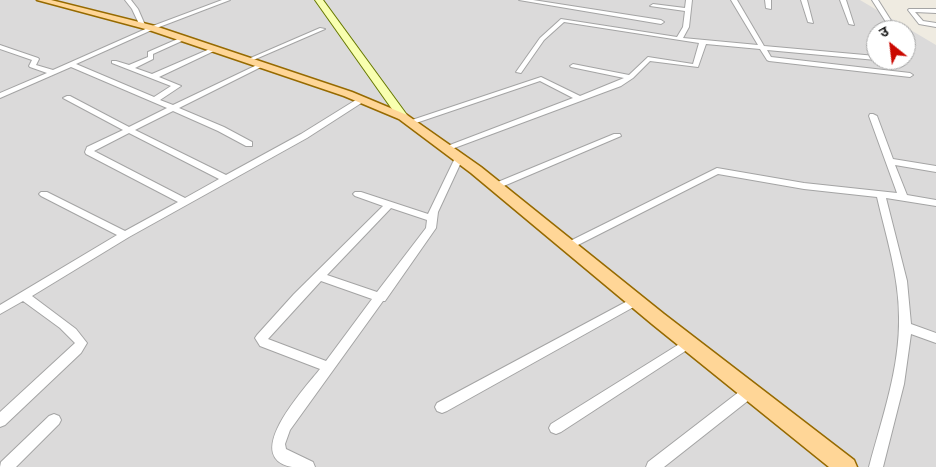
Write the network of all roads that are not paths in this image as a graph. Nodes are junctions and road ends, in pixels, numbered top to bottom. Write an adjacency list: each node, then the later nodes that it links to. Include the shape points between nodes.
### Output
1 (41, 0): 24 (main road)
2 (128, 0): 24 (street)
3 (227, 0): 24 (street)
4 (319, 0): 50 (street)
5 (522, 0): 13 (street)
6 (689, 0): 15 (street)
7 (734, 0): 30 (street)
8 (768, 0): 14 (street)
9 (804, 0): 21 (street)
10 (843, 0): 22 (street)
11 (875, 0): 18 (street)
12 (654, 3): 15 (street); 17 (street)
13 (586, 7): 17 (street); 19 (street)
14 (769, 8)
15 (688, 10): 27 (street, via 686,27)
16 (936, 11): 23 (street, via 911,10 921,23)
17 (647, 20): 20 (street)
18 (888, 20)
19 (571, 21): 27 (street); 39 (street, via 559,21)
20 (661, 22)
21 (811, 22)
22 (852, 24)
23 (936, 25)
24 (147, 26): 26 (main road); 35 (street)
25 (322, 29): 34 (street)
26 (182, 39): 31 (main road); 37 (street, via 150,53 151,58)
27 (679, 39): 28 (street)
28 (703, 42): 30 (street); 42 (street, via 698,65 649,58)
29 (0, 46): 38 (street, via 36,59 32,66)
30 (761, 47): 32 (street); 40 (street, via 766,57 772,60)
31 (214, 49): 34 (main road); 41 (street)
32 (866, 57)
33 (114, 62): 37 (street)
34 (255, 63): 47 (main road); 48 (street)
35 (70, 64): 38 (street); 46 (street)
36 (573, 66): 42 (street)
37 (129, 68): 41 (street)
38 (52, 72): 43 (street)
39 (519, 72)
40 (910, 74)
41 (152, 76): 46 (street, via 177,87)
42 (631, 77): 45 (street)
43 (0, 96)
44 (67, 98): 51 (street)
45 (579, 98): 50 (street, via 542,78); 54 (street)
46 (155, 100): 48 (street)
47 (362, 100): 50 (main road); 58 (street)
48 (174, 109): 51 (street); 53 (street)
49 (873, 116): 56 (street)
50 (407, 120): 54 (main road)
51 (131, 129): 58 (street); 64 (street, via 91,148 89,152)
52 (617, 136): 59 (street)
53 (248, 144)
54 (446, 148): 55 (main road)
55 (459, 158): 59 (main road); 67 (street, via 434,208)
56 (890, 161): 57 (street); 63 (street)
57 (936, 169)
58 (226, 179): 64 (street)
59 (496, 186): 69 (main road)
60 (44, 194): 68 (street)
61 (358, 194): 66 (street)
62 (880, 194): 63 (street); 69 (street, via 804,186 717,171); 75 (street, via 904,300)
63 (903, 197): 65 (street)
64 (186, 202): 68 (street)
65 (936, 203)
66 (389, 205): 67 (street); 70 (street)
67 (432, 219): 72 (street, via 431,228)
68 (125, 235): 71 (street)
69 (568, 246): 73 (main road)
70 (319, 276): 72 (street); 78 (street, via 261,338 264,343)
71 (24, 296): 74 (street); 82 (street, via 60,322 81,343)
72 (381, 298): 78 (street)
73 (635, 301): 77 (main road); 80 (street)
74 (0, 310)
75 (906, 327): 76 (street); 88 (street, via 899,375)
76 (936, 338)
77 (689, 343): 79 (main road); 83 (street)
78 (329, 367): 85 (street, via 278,440 282,456)
79 (750, 392): 86 (street); 87 (main road)
80 (442, 407)
81 (54, 420): 84 (street)
82 (0, 421)
83 (556, 428)
84 (6, 467)
85 (308, 467)
86 (653, 467)
87 (846, 467)
88 (876, 467)

